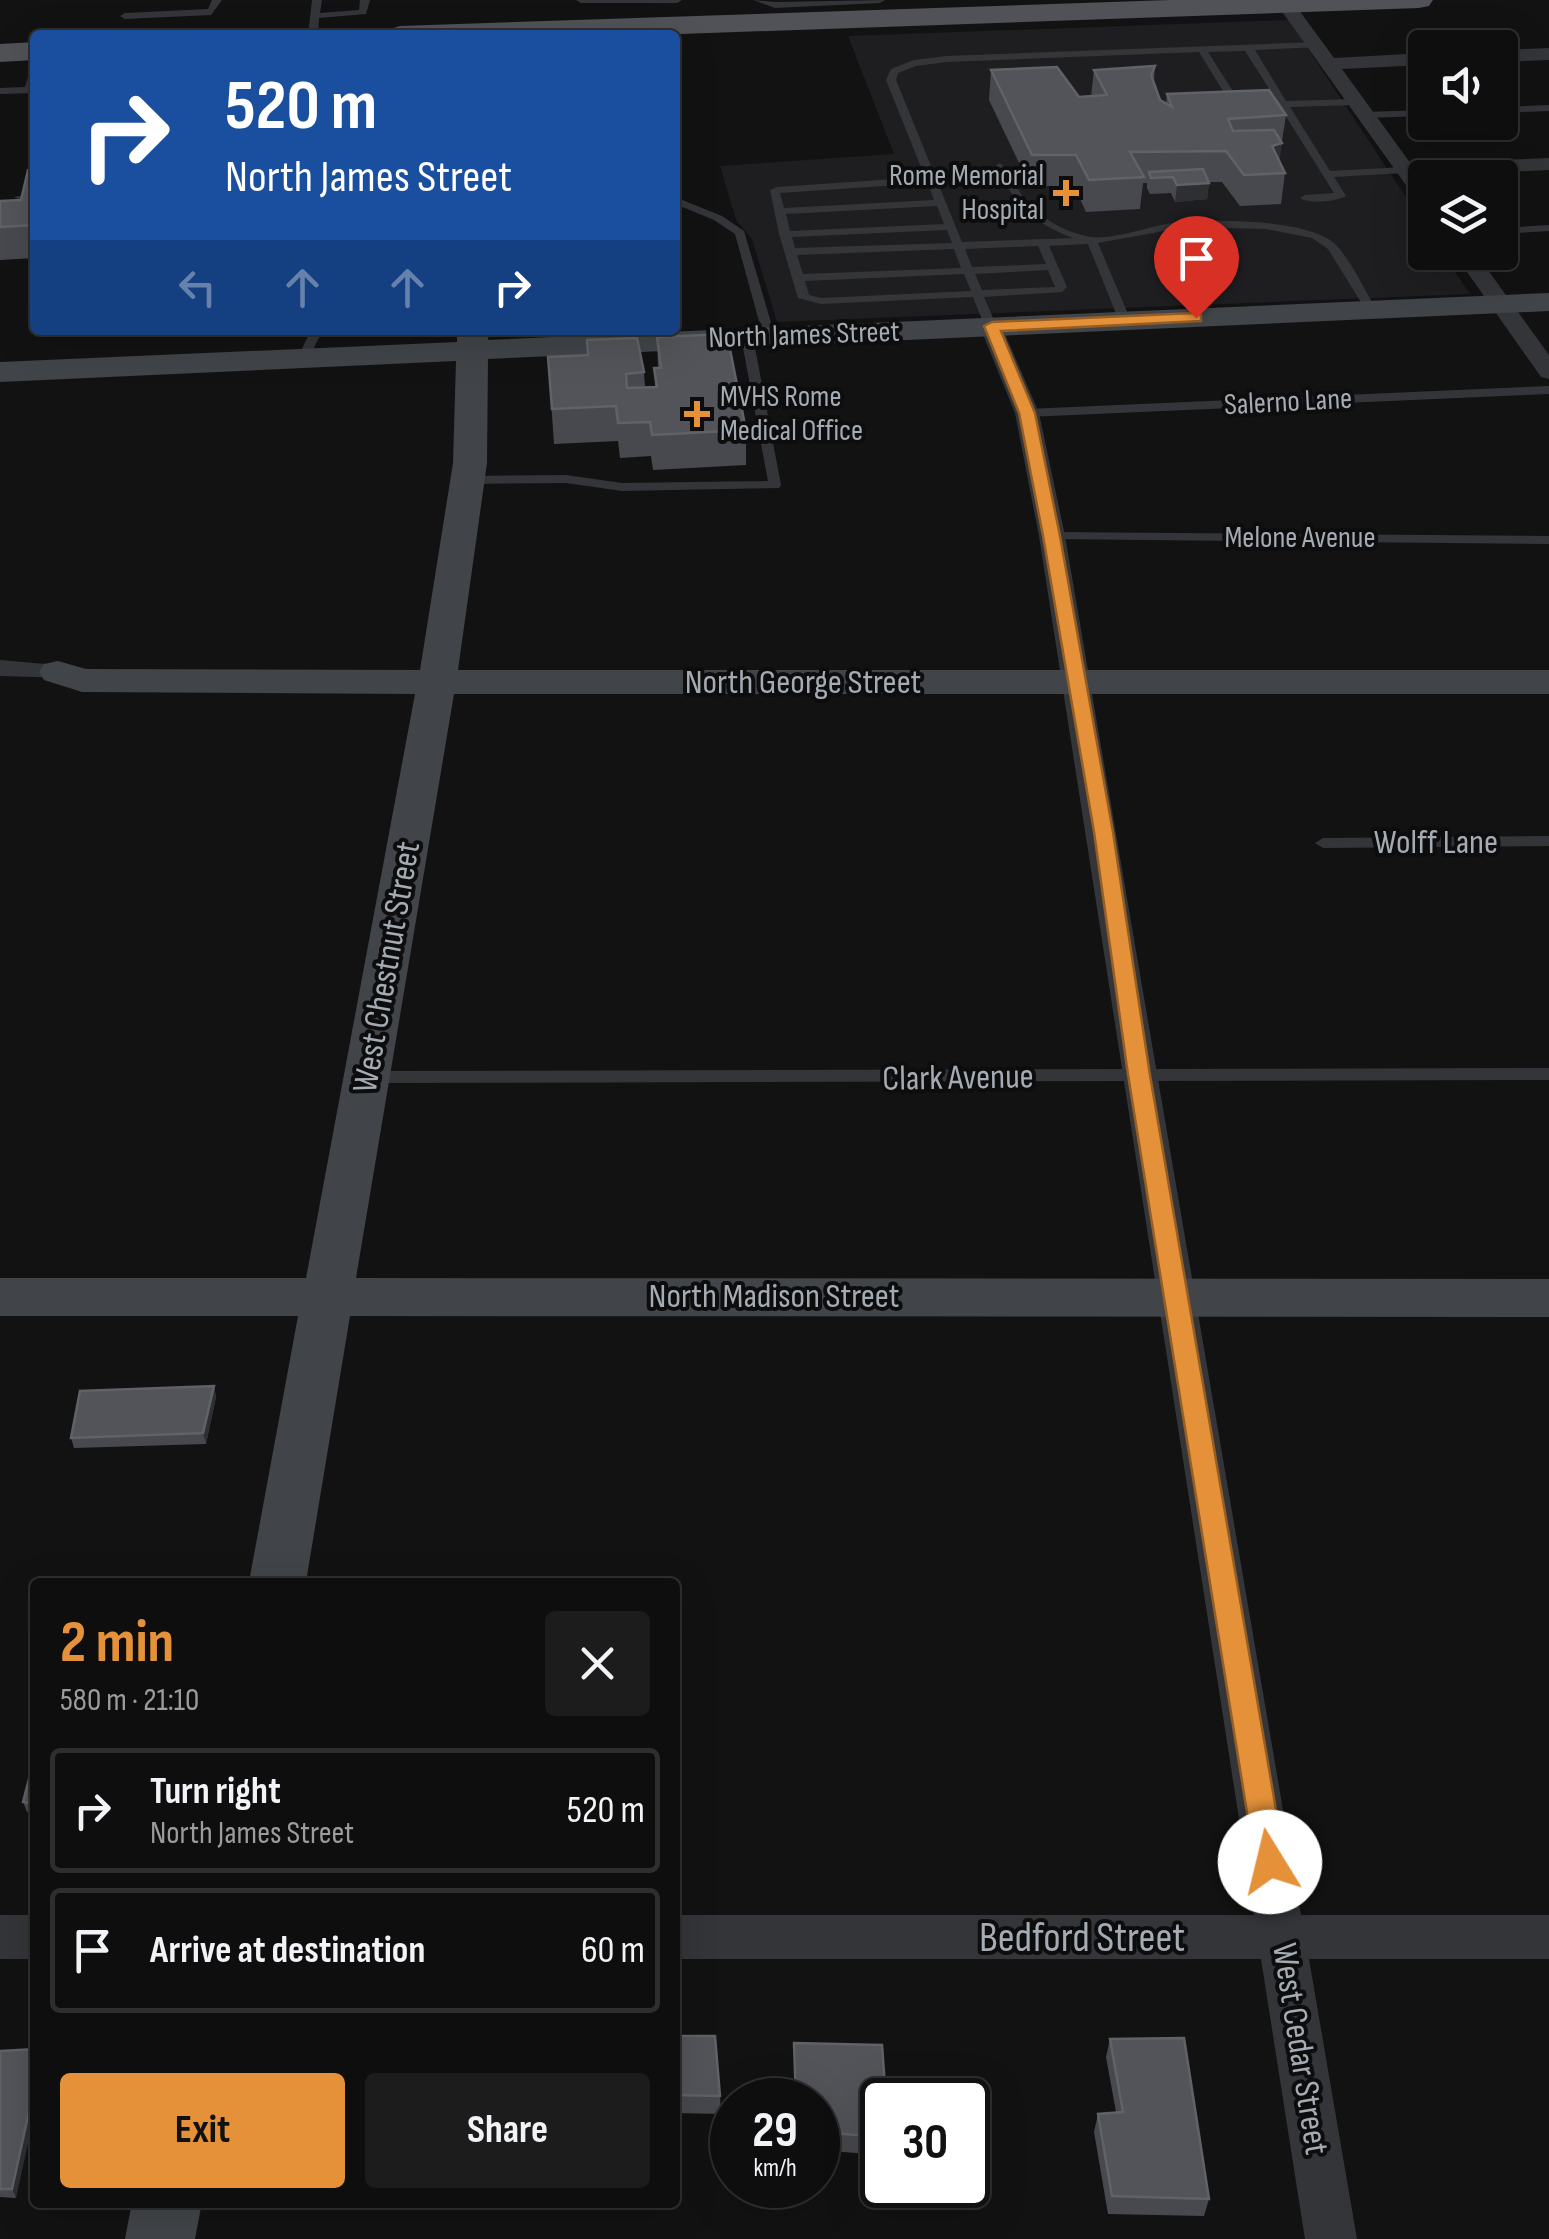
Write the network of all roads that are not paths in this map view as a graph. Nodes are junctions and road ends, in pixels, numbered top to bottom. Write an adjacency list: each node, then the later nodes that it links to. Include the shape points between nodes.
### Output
1 (217, 0): 13 (lane, via 211,12)
2 (317, 0): 14 (lane)
3 (365, 0): 14 (lane, via 362,12)
4 (496, 0): 16 (main road)
5 (581, 0): 6 (lane)
6 (677, 0)
7 (758, 0): 12 (lane)
8 (880, 0): 12 (lane)
9 (1419, 0): 10 (main road)
10 (1277, 4): 11 (main road); 18 (street)
11 (928, 9): 12 (main road)
12 (831, 13): 17 (main road)
13 (126, 16)
14 (315, 16): 15 (lane)
15 (314, 30)
16 (477, 30)
17 (666, 30)
18 (1317, 45): 19 (lane); 26 (street)
19 (1248, 48): 20 (lane); 29 (lane)
20 (1202, 49): 30 (lane); 43 (lane, via 903,66 892,80)
21 (30, 51): 22 (main road)
22 (0, 52)
23 (1549, 54): 24 (street)
24 (1518, 55)
25 (1408, 60): 26 (street)
26 (1331, 64): 33 (street)
27 (30, 90): 28 (lane)
28 (0, 91)
29 (1281, 103): 32 (lane); 33 (lane); 41 (lane)
30 (1236, 104): 31 (lane); 37 (lane)
31 (1251, 104)
32 (1266, 104)
33 (1360, 108): 36 (lane); 40 (street)
34 (1549, 108): 35 (lane)
35 (1518, 109)
36 (1408, 111)
37 (1226, 112)
38 (1549, 164): 40 (street)
39 (1000, 166): 54 (lane, via 1031,216)
40 (1404, 170): 41 (lane); 42 (street)
41 (1328, 174): 46 (lane, via 1341,196)
42 (1408, 175)
43 (932, 180): 48 (lane); 49 (lane, via 782,187 774,192)
44 (30, 196): 45 (lane)
45 (19, 197)
46 (1305, 198)
47 (680, 202): 67 (lane, via 740,233)
48 (942, 203): 49 (lane); 50 (lane)
49 (778, 211): 53 (lane)
50 (951, 227): 53 (lane); 56 (lane)
51 (1549, 228): 52 (lane)
52 (1518, 229)
53 (784, 234): 57 (lane)
54 (1092, 241): 55 (lane); 64 (lane, via 1212,223 1314,235 1332,247); 66 (lane)
55 (1042, 243): 56 (lane); 58 (lane)
56 (958, 245): 57 (lane); 60 (lane)
57 (789, 252): 61 (lane)
58 (1052, 267): 60 (lane); 65 (lane, via 1058,290)
59 (1476, 270): 63 (street)
60 (969, 272): 61 (lane); 65 (lane)
61 (796, 278): 65 (lane, via 799,292 811,301)
62 (1549, 302): 63 (street, North James Street)
63 (1500, 304): 64 (street, North James Street); 71 (street)
64 (1371, 310): 66 (street, North James Street)
65 (985, 311): 66 (street, North James Street); 67 (street, North James Street); 73 (street, West Cedar Street)
66 (1125, 321)
67 (758, 337): 68 (street, North James Street); 74 (lane, via 775,485)
68 (473, 340): 69 (street, North James Street); 74 (street, West Chestnut Street)
69 (311, 344): 70 (street, North James Street)
70 (0, 372)
71 (1549, 372)
72 (1549, 390): 73 (lane, Salerno Lane)
73 (1027, 413): 75 (street, West Cedar Street)
74 (468, 480): 80 (street, West Chestnut Street)
75 (1052, 536): 76 (lane, Melone Avenue); 81 (street, West Cedar Street)
76 (1549, 540)
77 (1549, 664): 81 (street, North George Street)
78 (0, 668): 79 (street, North George Street)
79 (58, 672): 80 (street, North George Street, via 82,680)
80 (439, 673): 81 (street, North George Street); 87 (street, West Chestnut Street)
81 (1074, 673): 82 (street, North George Street); 86 (street, West Cedar Street)
82 (1549, 682)
83 (1549, 841): 84 (lane, Wolff Lane)
84 (1323, 842)
85 (1549, 1074): 86 (lane, Clark Avenue)
86 (1139, 1075): 87 (lane, Clark Avenue); 89 (street, West Cedar Street)
87 (367, 1077): 88 (street, West Chestnut Street)
88 (326, 1296): 89 (street, North Madison Street); 90 (street, North Madison Street); 92 (street, West Chestnut Street)
89 (1176, 1296): 91 (street, North Madison Street); 97 (street, West Cedar Street)
90 (0, 1297)
91 (1549, 1298)
92 (278, 1578)
93 (0, 1937): 94 (street)
94 (30, 1937)
95 (1549, 1937): 97 (street, Bedford Street)
96 (680, 1938): 97 (street, Bedford Street)
97 (1282, 1938): 100 (street, West Cedar Street)
98 (166, 2208): 99 (street)
99 (160, 2239)
100 (1331, 2239)

